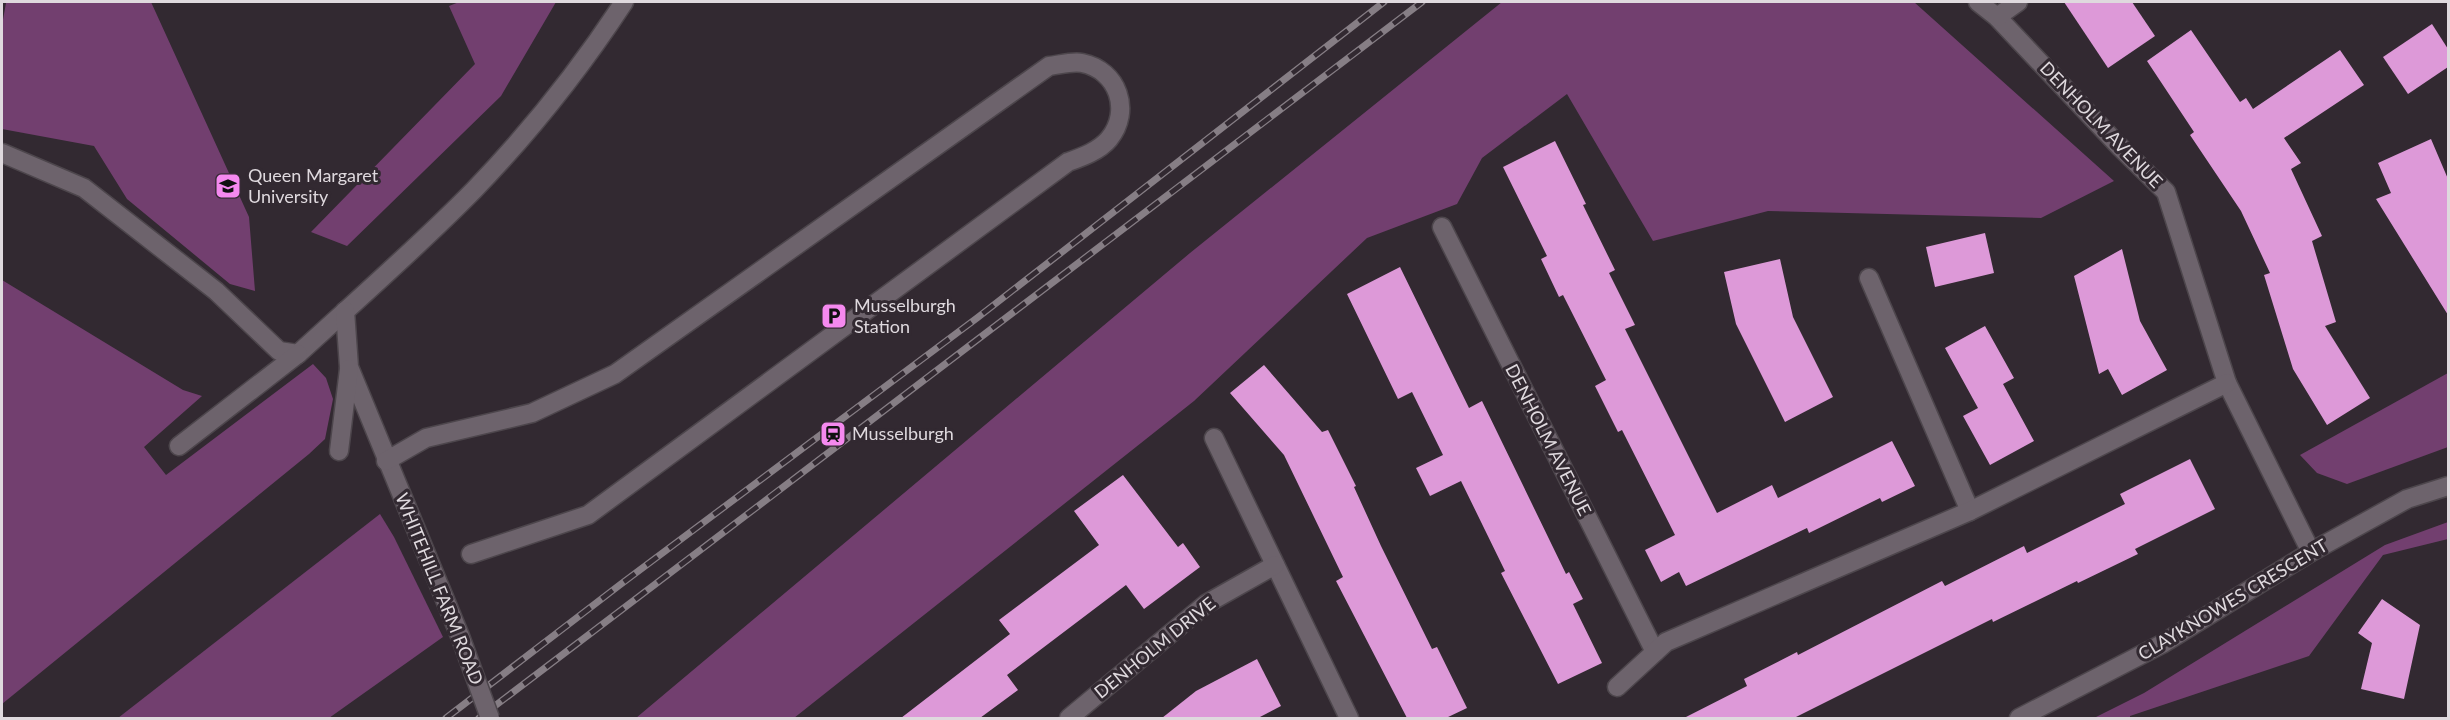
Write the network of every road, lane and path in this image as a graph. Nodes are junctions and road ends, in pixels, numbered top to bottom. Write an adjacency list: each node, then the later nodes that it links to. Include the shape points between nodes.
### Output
1 (624, 2): 8 (street, via 564,87 520,140 428,236)
2 (1978, 2): 4 (street, DENHOLM AVENUE)
3 (2018, 2): 4 (street)
4 (1997, 17): 11 (street, DENHOLM AVENUE, via 2166,192)
5 (2, 153): 9 (street, via 84,188 216,291 279,351)
6 (1442, 227): 21 (street, DENHOLM AVENUE)
7 (1869, 278): 17 (street)
8 (345, 311): 9 (street); 10 (street)
9 (298, 354): 13 (street)
10 (349, 367): 14 (street); 15 (street, WHITEHILL FARM ROAD)
11 (2227, 383): 17 (street); 18 (street, DENHOLM AVENUE)
12 (1214, 438): 20 (street)
13 (179, 446)
14 (339, 451)
15 (386, 461): 19 (street, via 426,438 532,412 615,374 1049,66 1080,63 1099,69 1111,79 1120,95 1120,118 1109,140 1093,152 1068,162 588,514); 23 (street, WHITEHILL FARM ROAD, bridge)
16 (2448, 486): 18 (street, CLAYKNOWES CRESCENT, via 2407,499)
17 (1970, 511): 21 (street, via 1666,642)
18 (2311, 552): 26 (street, CLAYKNOWES CRESCENT, via 2163,644)
19 (471, 554)
20 (1275, 565): 24 (street, DENHOLM DRIVE, via 1206,603); 25 (street)
21 (1654, 652): 22 (street)
22 (1617, 687)
23 (490, 718)
24 (1069, 718)
25 (1349, 718)
26 (2019, 718)

